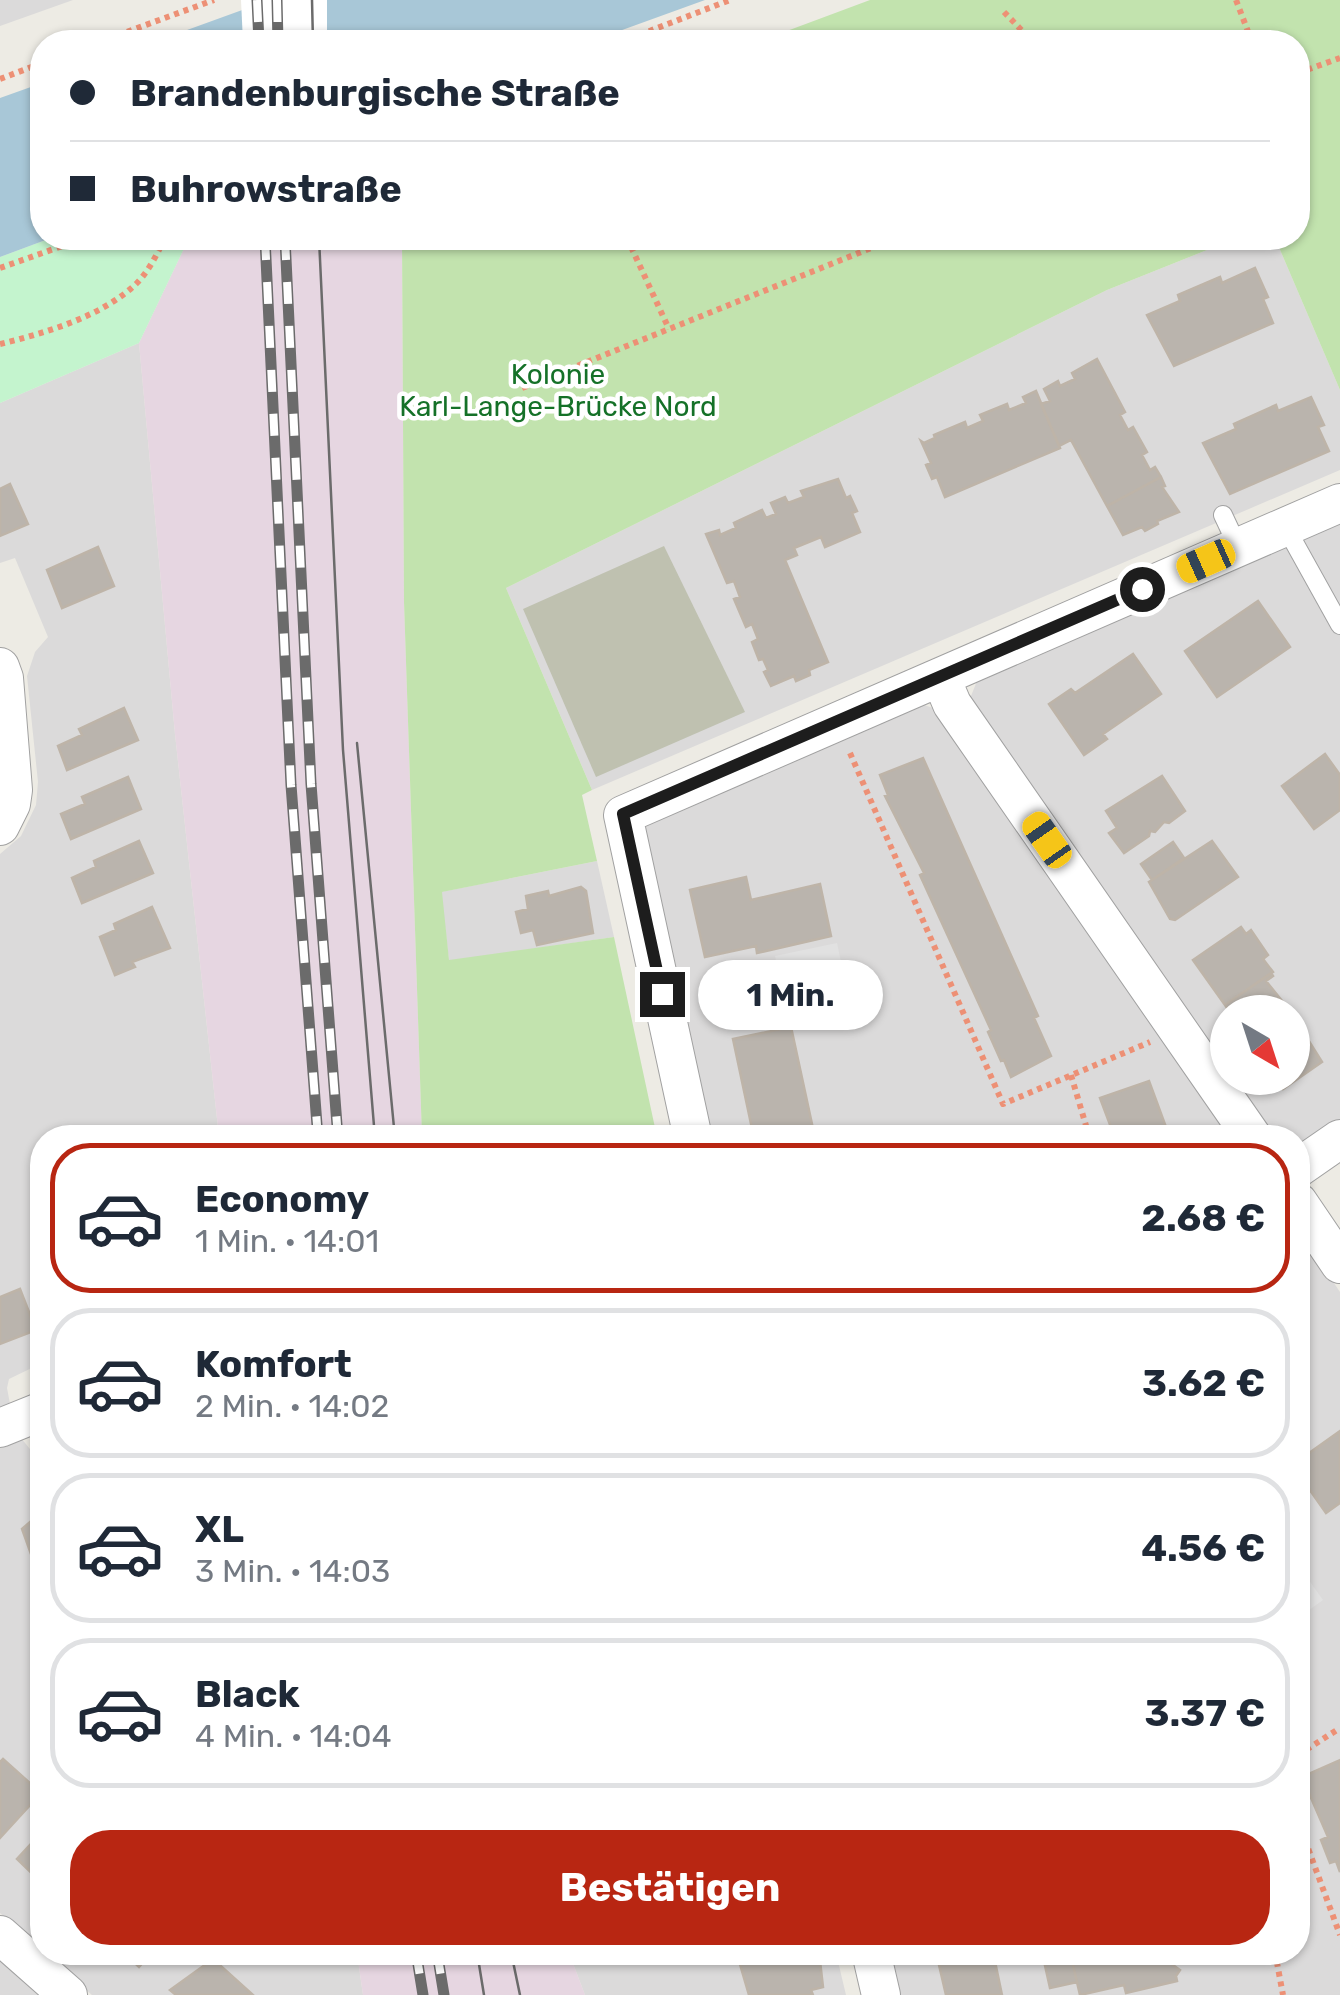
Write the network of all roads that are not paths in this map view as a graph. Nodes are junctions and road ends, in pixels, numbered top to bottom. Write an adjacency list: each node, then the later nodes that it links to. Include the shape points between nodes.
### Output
1 (1340, 503): 2 (street)
2 (1285, 526): 3 (lane); 5 (street, via 1231,531)
3 (1340, 625)
4 (0, 666): 6 (street, via 13,790)
5 (941, 678): 7 (street, via 623,814); 8 (street, via 952,704)
6 (0, 826)
7 (690, 1125)
8 (1244, 1125)
9 (1340, 1139): 10 (street)
10 (1310, 1160)
11 (1310, 1220): 12 (street)
12 (1340, 1264)
13 (30, 1415): 14 (street)
14 (0, 1428)
15 (0, 1935): 16 (street)
16 (30, 1953)
17 (45, 1965): 19 (street)
18 (874, 1965): 20 (street)
19 (68, 1995)
20 (880, 1995)

